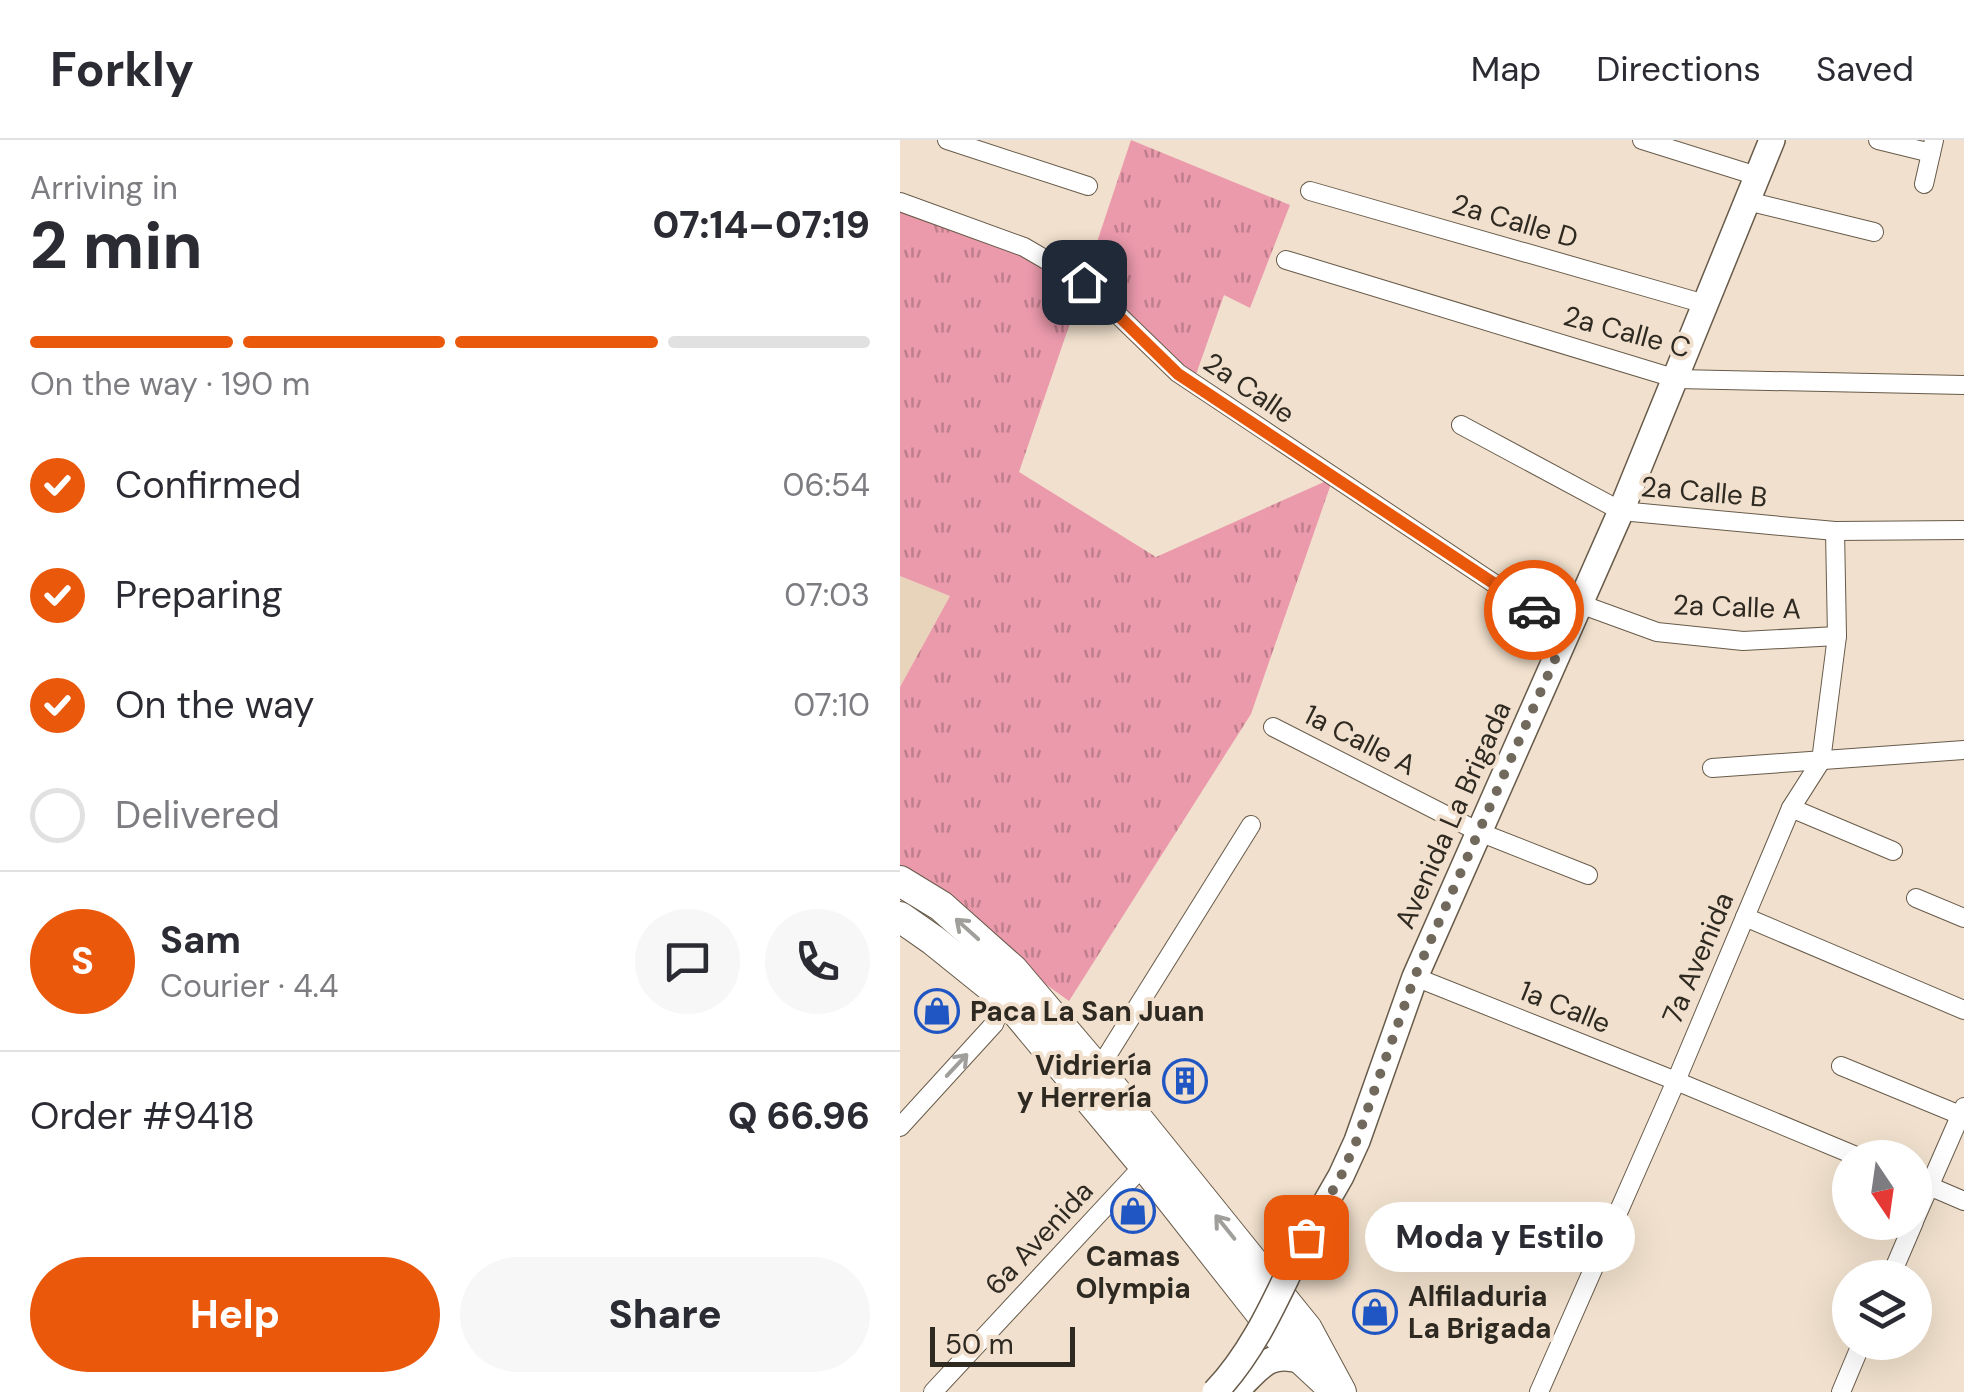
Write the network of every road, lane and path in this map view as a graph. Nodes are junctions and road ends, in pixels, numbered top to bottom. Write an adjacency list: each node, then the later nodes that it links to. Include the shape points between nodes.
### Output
1 (947, 140): 8 (street)
2 (1642, 140): 6 (street)
3 (1772, 140): 6 (main road, Avenida La Brigada)
4 (1878, 140): 5 (street)
5 (1933, 147): 7 (street)
6 (1757, 176): 10 (main road, Avenida La Brigada)
7 (1924, 184)
8 (1088, 186)
9 (1310, 191): 14 (street, 2a Calle D)
10 (1747, 201): 12 (street); 14 (main road, Avenida La Brigada)
11 (900, 202): 22 (street, 2a Calle, via 1024,247 1084,282 1178,374)
12 (1874, 232)
13 (1286, 260): 15 (street, 2a Calle C)
14 (1705, 304): 15 (main road, Avenida La Brigada)
15 (1676, 379): 16 (street, 2a Calle C); 18 (main road, Avenida La Brigada)
16 (1964, 386)
17 (1461, 425): 18 (street, 2a Calle B)
18 (1620, 511): 20 (street, 2a Calle B); 21 (main road, Avenida La Brigada)
19 (1964, 530): 20 (street, 2a Calle B)
20 (1835, 532): 23 (street, 7a Avenida)
21 (1580, 604): 22 (main road, Avenida La Brigada); 23 (street, 2a Calle A, via 1657,632 1742,641)
22 (1567, 632): 30 (main road, Avenida La Brigada)
23 (1837, 636): 26 (street, 7a Avenida)
24 (1273, 726): 30 (street, 1a Calle A)
25 (1964, 750): 26 (street)
26 (1821, 761): 27 (street); 28 (street, 7a Avenida)
27 (1712, 768)
28 (1791, 808): 31 (street); 36 (street, 7a Avenida)
29 (1251, 825): 42 (street)
30 (1479, 832): 32 (street, 1a Calle A); 38 (main road, Avenida La Brigada)
31 (1893, 851)
32 (1588, 875)
33 (900, 881): 39 (main road, one-way to 33, via 941,906)
34 (1916, 898): 37 (street)
35 (900, 917): 39 (main road)
36 (1745, 917): 40 (street); 43 (street, 7a Avenida)
37 (1964, 918)
38 (1415, 976): 43 (street, 1a Calle); 56 (main road, Avenida La Brigada, bridge, via 1341,1176 1258,1334)
39 (1009, 984): 42 (main road); 45 (street, one-way to 39, via 994,1024); 47 (main road)
40 (1964, 1010)
41 (1840, 1066): 44 (street)
42 (1098, 1070): 58 (main road, one-way to 42, via 1307,1330)
43 (1676, 1080): 46 (street, 1a Calle); 59 (street, 7a Avenida)
44 (1962, 1111): 48 (street)
45 (900, 1127)
46 (1832, 1146)
47 (1144, 1165): 51 (main road); 54 (street, 6a Avenida)
48 (1932, 1165)
49 (1932, 1187): 50 (street)
50 (1964, 1201)
51 (1253, 1305): 53 (main road); 55 (main road, via 1239,1353)
52 (1854, 1360): 60 (street)
53 (1303, 1361): 57 (main road, via 1268,1361); 58 (main road)
54 (933, 1392)
55 (1206, 1392)
56 (1215, 1392)
57 (1236, 1392)
58 (1339, 1392)
59 (1539, 1392)
60 (1840, 1392)

